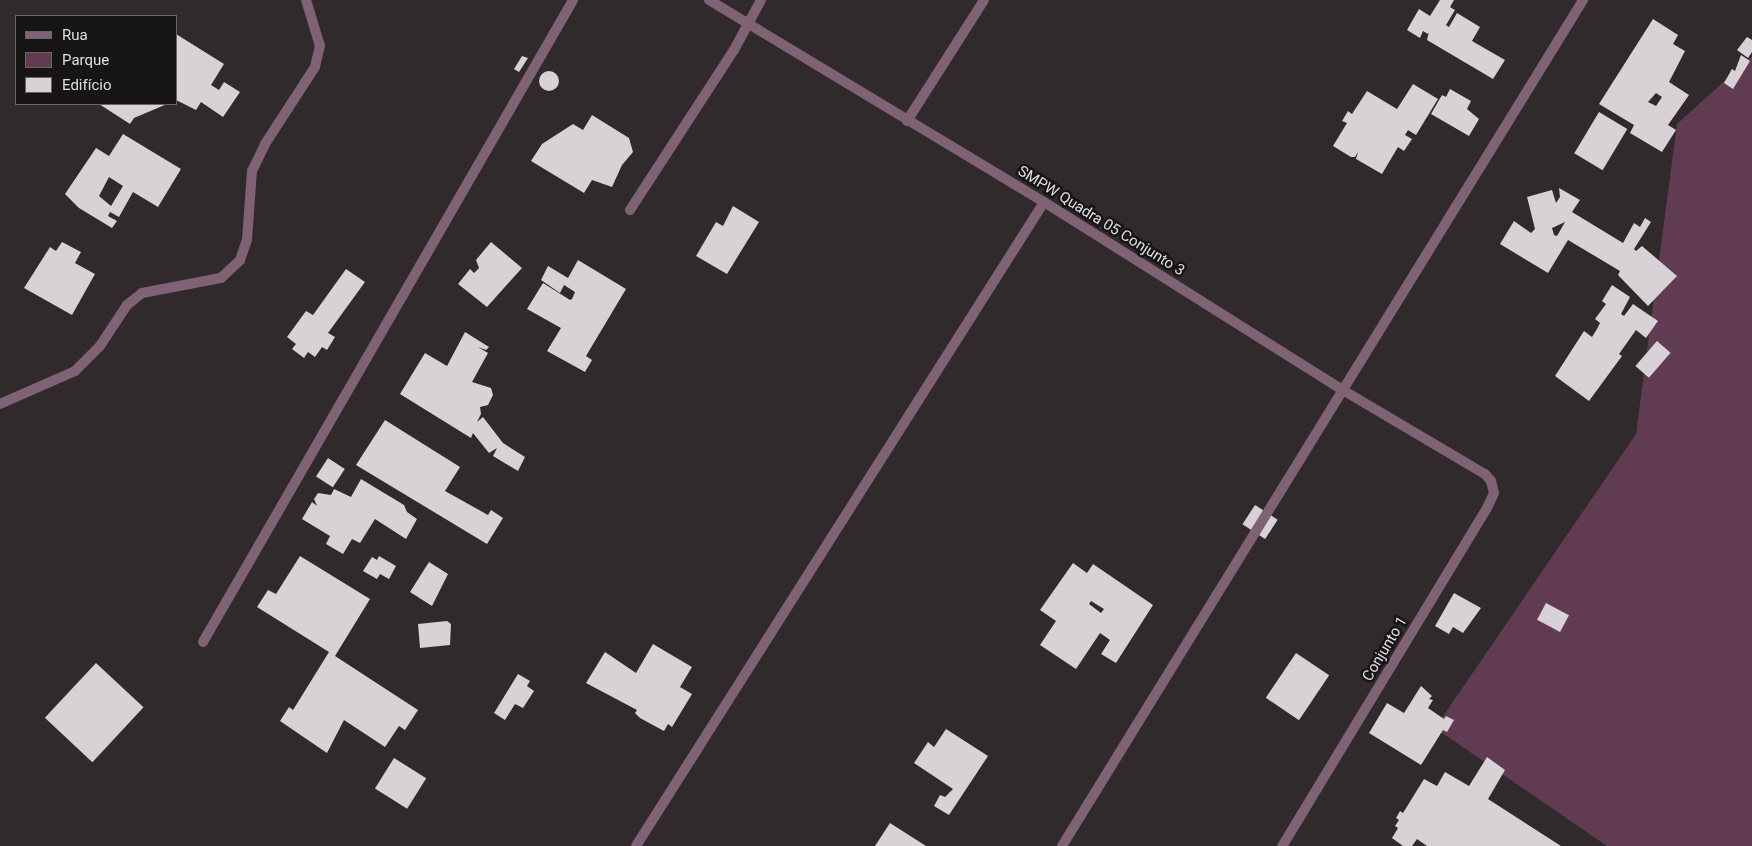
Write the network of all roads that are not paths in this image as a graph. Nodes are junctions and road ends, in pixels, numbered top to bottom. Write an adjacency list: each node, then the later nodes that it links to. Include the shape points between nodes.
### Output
1 (306, 0): 12 (street, via 320,46 316,66 265,144 252,171 247,240 240,260 221,278 142,293 127,305 100,346 75,371)
2 (573, 0): 14 (street)
3 (709, 0): 7 (street, SMPW Quadra 05 Conjunto 3)
4 (761, 0): 7 (street)
5 (984, 0): 8 (street)
6 (1583, 0): 11 (street)
7 (747, 24): 8 (street, SMPW Quadra 05 Conjunto 3); 10 (street, via 734,50)
8 (907, 121): 9 (street, SMPW Quadra 05 Conjunto 3)
9 (1044, 202): 11 (street, SMPW Quadra 05 Conjunto 3); 15 (street)
10 (630, 210)
11 (1341, 389): 13 (street, SMPW Quadra 05 Conjunto 3); 16 (street)
12 (0, 404)
13 (1476, 470): 17 (street, Conjunto 1, via 1485,474 1493,487 1487,508)
14 (202, 642)
15 (636, 846)
16 (1062, 846)
17 (1282, 846)

